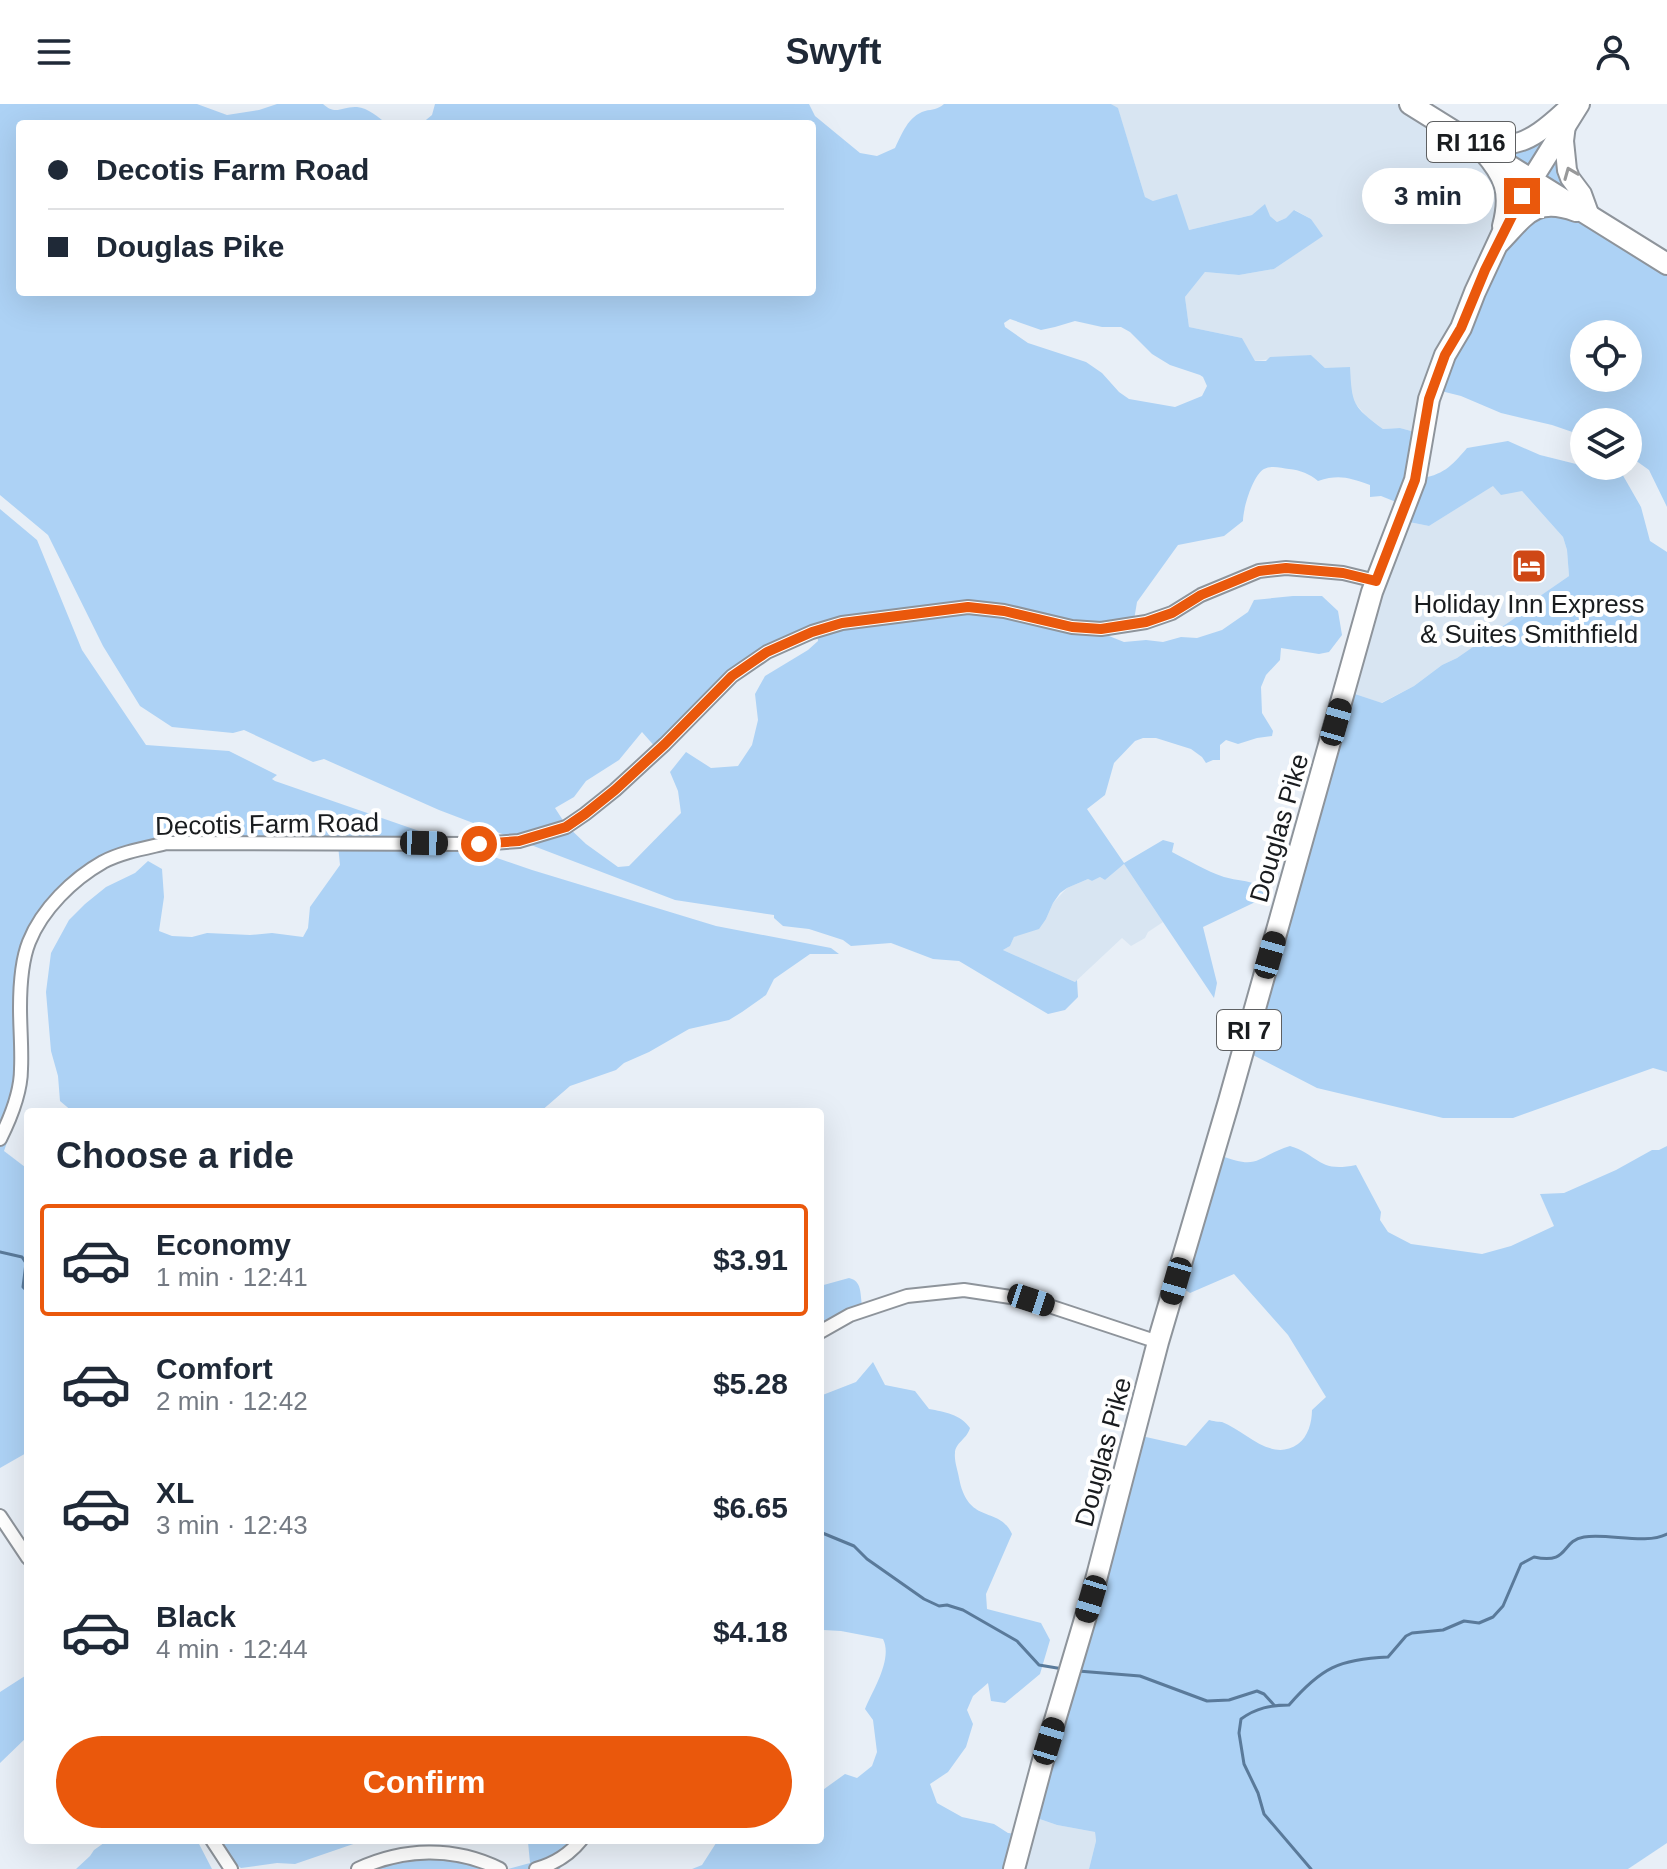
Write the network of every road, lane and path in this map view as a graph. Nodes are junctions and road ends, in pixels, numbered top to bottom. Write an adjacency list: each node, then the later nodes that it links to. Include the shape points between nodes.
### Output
1 (1410, 104): 5 (main road, RI 116)
2 (1572, 104): 5 (main road, via 1543,129 1513,143)
3 (1579, 104): 4 (main road, Douglas Pike / RI 7)
4 (1566, 125): 6 (main road, Douglas Pike / RI 7); 7 (main road, one-way to 4, via 1567,170)
5 (1461, 135): 6 (main road, RI 116); 8 (main road, via 1479,148 1504,185 1503,221)
6 (1532, 180): 7 (main road, RI 116); 8 (main road, Douglas Pike / RI 7)
7 (1590, 216): 8 (main road, via 1541,207); 9 (main road, RI 116)
8 (1495, 248): 10 (main road, Douglas Pike / RI 7, via 1439,370 1415,480)
9 (1667, 264)
10 (1376, 581): 11 (street, Decotis Farm Road, via 1286,568 1259,571 1172,613 1101,629 968,607 842,623 767,652 732,676 615,790 566,827 519,841 479,844 167,843 105,861 61,894 29,941 21,971 21,1072); 13 (main road, Douglas Pike / RI 7)
11 (0, 1139)
12 (824, 1330): 13 (street, via 907,1296 964,1290 1031,1300)
13 (1158, 1342): 24 (main road, Douglas Pike / RI 7)
14 (0, 1516): 15 (street)
15 (24, 1552)
16 (215, 1844): 19 (street)
17 (578, 1844): 18 (street)
18 (572, 1851): 22 (street); 23 (street)
19 (231, 1869)
20 (358, 1869): 21 (street, via 396,1855 435,1852 470,1857)
21 (500, 1869)
22 (536, 1869)
23 (563, 1869)
24 (1014, 1869)

